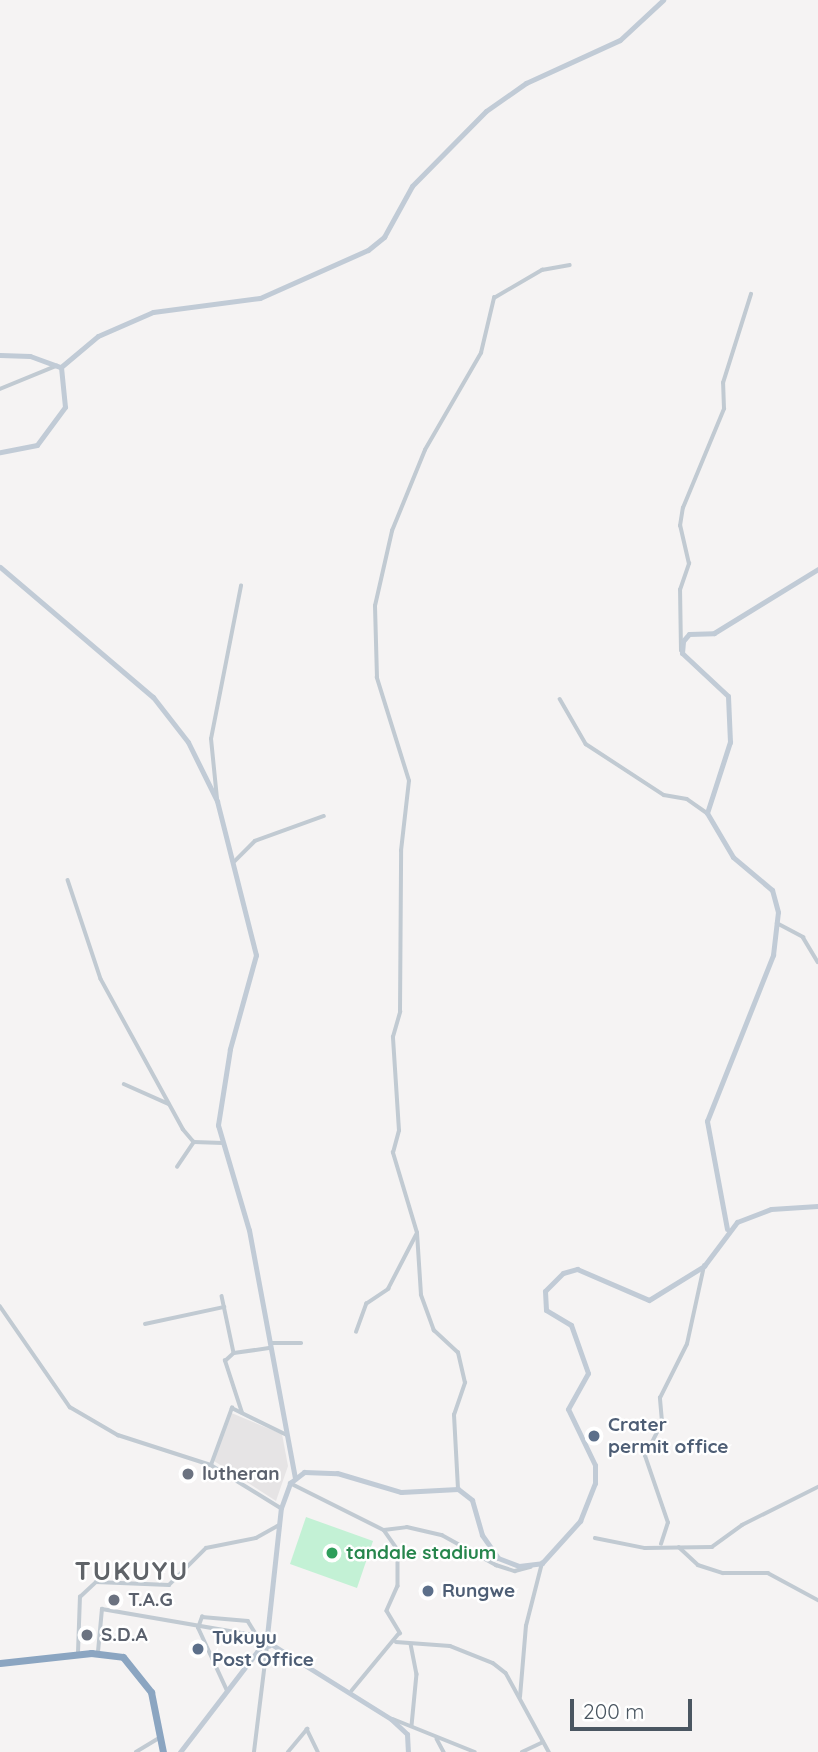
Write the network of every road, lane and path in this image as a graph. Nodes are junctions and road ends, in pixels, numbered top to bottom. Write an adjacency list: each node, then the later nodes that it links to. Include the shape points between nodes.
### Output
1 (663, 0): 5 (street, via 620,40 526,83 486,111 412,186 384,237 368,250 260,298 153,312 98,336)
2 (570, 265): 27 (street, via 542,270 494,298 481,353 425,450 392,531 375,606 377,677 409,781 401,851 400,1012 393,1037 399,1131 393,1153)
3 (751, 294): 11 (street, via 723,383 724,409 682,508 680,526 689,564 680,590)
4 (0, 355): 5 (street)
5 (59, 366): 6 (street); 7 (street, via 61,417 37,445)
6 (0, 389)
7 (0, 452)
8 (0, 567): 13 (street, via 153,697 188,742)
9 (818, 569): 11 (street, via 714,633 689,634)
10 (241, 586): 13 (street, via 211,739)
11 (682, 653): 14 (street, via 728,696 730,742)
12 (560, 699): 14 (street, via 586,744 664,795 687,799)
13 (217, 801): 16 (street)
14 (708, 813): 18 (street, via 733,858 772,890)
15 (324, 816): 16 (street, via 255,841)
16 (235, 861): 23 (street, via 256,954 220,1097)
17 (68, 880): 21 (street, via 101,979)
18 (777, 923): 19 (street, via 803,937); 26 (street, via 773,955 707,1121)
19 (818, 962)
20 (124, 1084): 21 (street)
21 (169, 1104): 22 (street)
22 (194, 1142): 23 (street); 24 (street)
23 (225, 1143): 35 (street)
24 (177, 1167)
25 (818, 1206): 26 (street, via 771,1209)
26 (727, 1230): 28 (street)
27 (417, 1233): 33 (street, via 388,1289 366,1304); 43 (street, via 421,1296 434,1331 458,1353 465,1383 454,1415)
28 (704, 1266): 48 (street, via 687,1344 660,1398 662,1422 645,1456 668,1523); 50 (street, via 649,1300 577,1269 563,1273 545,1292 546,1310 571,1325 588,1373 568,1409 586,1439 596,1483 580,1521)
29 (222, 1296): 31 (street)
30 (0, 1306): 39 (street, via 71,1407 118,1435)
31 (224, 1307): 32 (street); 36 (street)
32 (145, 1324)
33 (356, 1332)
34 (301, 1343): 35 (street)
35 (269, 1346): 36 (street); 38 (street)
36 (234, 1353): 37 (street, via 225,1361)
37 (243, 1415): 38 (street); 39 (street, via 228,1411)
38 (288, 1435): 40 (street)
39 (211, 1465): 44 (street)
40 (295, 1477): 41 (street); 43 (street, via 318,1469 401,1492)
41 (290, 1483): 44 (street); 46 (street)
42 (818, 1487): 49 (street, via 712,1547)
43 (458, 1489): 51 (street, via 472,1500 482,1535 498,1558)
44 (281, 1508): 45 (street)
45 (278, 1526): 54 (street); 58 (street, via 256,1538 205,1548 169,1585 110,1581 88,1587 75,1628)
46 (384, 1530): 51 (street, via 407,1527 442,1535 496,1565 515,1571); 55 (street, via 400,1568 387,1611 400,1633)
47 (595, 1538): 48 (street, via 645,1548)
48 (661, 1544): 49 (street)
49 (679, 1547): 52 (street, via 698,1565 723,1573 768,1573)
50 (542, 1563): 51 (street); 62 (street, via 526,1626)
51 (530, 1567)
52 (818, 1600)
53 (198, 1628): 54 (street); 54 (street, via 204,1616 242,1619); 57 (street, via 102,1609); 60 (street)
54 (265, 1641): 60 (street); 61 (street); 71 (street)
55 (396, 1642): 56 (street); 61 (street)
56 (411, 1644): 62 (street, via 450,1646 493,1663); 64 (street, via 417,1674)
57 (98, 1652): 58 (highway); 66 (highway, via 123,1657 143,1674)
58 (78, 1655): 59 (highway)
59 (0, 1663)
60 (227, 1691): 70 (street)
61 (352, 1691): 63 (street)
62 (520, 1699): 67 (street)
63 (391, 1719): 64 (street); 74 (street, via 407,1734)
64 (412, 1726): 65 (street)
65 (437, 1737): 75 (street); 76 (street)
66 (160, 1738): 68 (street); 69 (highway)
67 (542, 1742): 77 (street); 78 (street)
68 (136, 1752)
69 (163, 1752)
70 (180, 1752)
71 (254, 1752)
72 (288, 1752): 73 (street, via 307,1729)
73 (318, 1752)
74 (408, 1752)
75 (444, 1752)
76 (475, 1752)
77 (522, 1752)
78 (549, 1752)

